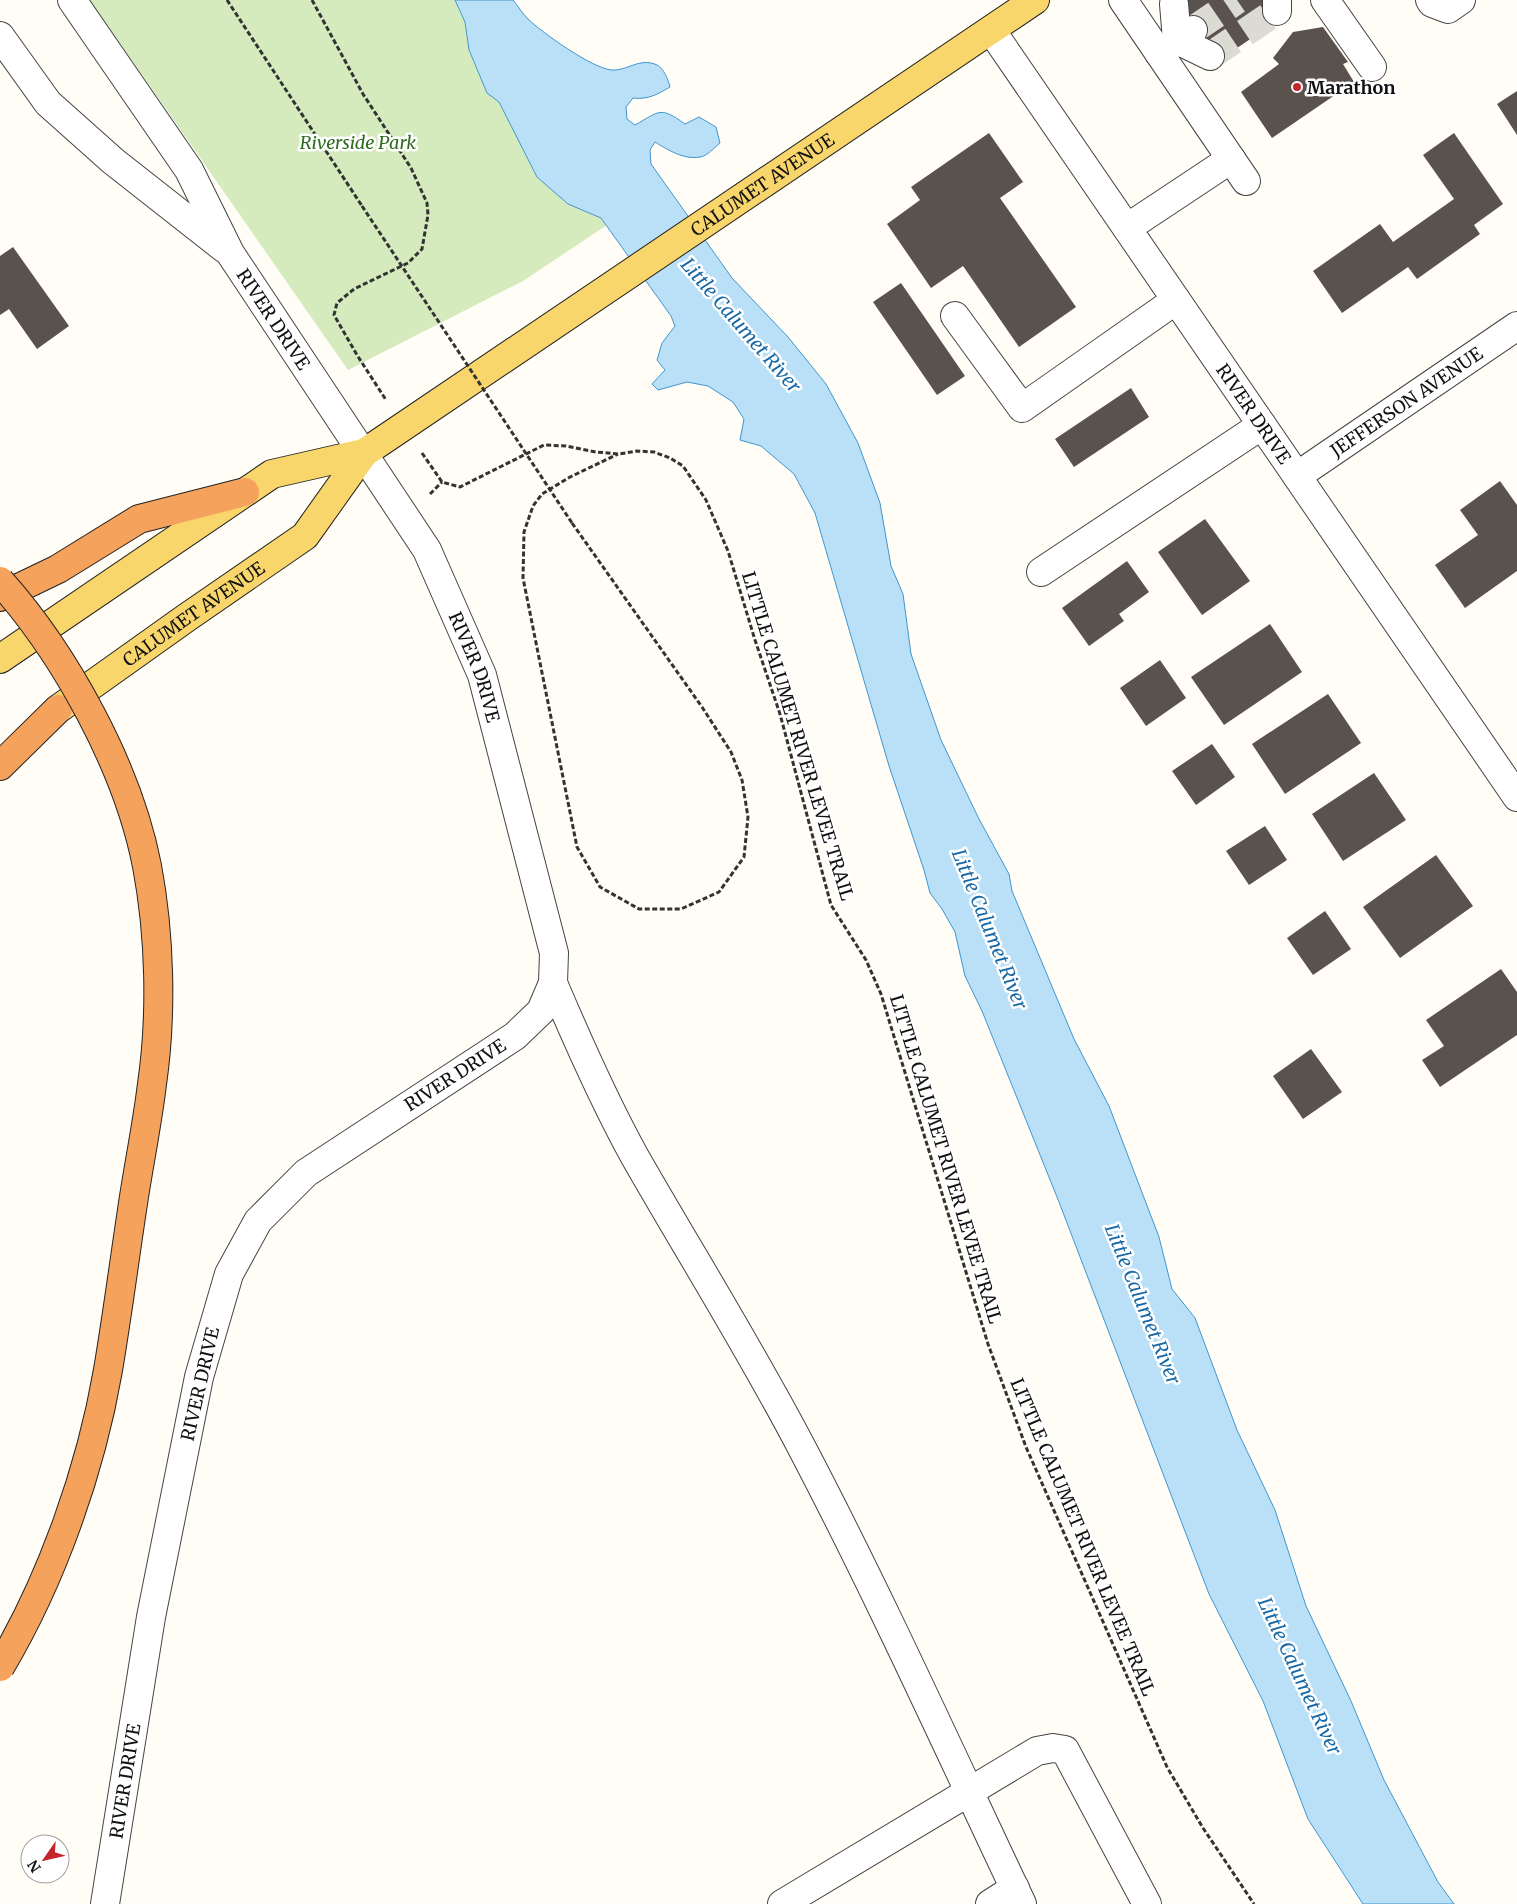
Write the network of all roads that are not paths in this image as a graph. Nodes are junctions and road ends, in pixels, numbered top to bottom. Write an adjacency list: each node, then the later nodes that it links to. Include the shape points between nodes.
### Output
1 (72, 0): 14 (street, RIVER DRIVE, via 189,170)
2 (1123, 0): 10 (street)
3 (1325, 0): 12 (street)
4 (1430, 0): 5 (street, via 1448,9)
5 (1461, 0)
6 (1020, 4): 8 (main road, CALUMET AVENUE)
7 (1174, 4): 10 (street)
8 (991, 30): 13 (street, RIVER DRIVE); 19 (main road, CALUMET AVENUE)
9 (0, 36): 14 (street, RIVER DRIVE, via 48,104 113,161)
10 (1176, 41): 11 (street); 13 (street, via 1238,170)
11 (1210, 56)
12 (1372, 67)
13 (1127, 228): 15 (street, RIVER DRIVE)
14 (230, 252): 19 (street, RIVER DRIVE)
15 (1176, 300): 16 (street, via 1022,408); 18 (street, RIVER DRIVE)
16 (955, 316)
17 (1517, 326): 20 (street, JEFFERSON AVENUE)
18 (1262, 425): 20 (street, RIVER DRIVE); 22 (street)
19 (364, 453): 21 (main road, CALUMET AVENUE, via 272,474); 26 (main road, CALUMET AVENUE, via 305,536); 30 (street, RIVER DRIVE, via 428,550 482,675 554,953)
20 (1296, 476): 29 (street, RIVER DRIVE)
21 (245, 492): 24 (highway, via 139,519 58,569); 25 (main road, CALUMET AVENUE)
22 (1041, 572)
23 (0, 581): 31 (highway, bridge, via 58,659 89,712 111,754 131,806 147,865 156,933 158,1009 153,1082 109,1363 90,1449 69,1518 39,1594)
24 (0, 596)
25 (0, 660)
26 (58, 709): 27 (main road, CALUMET AVENUE); 28 (highway)
27 (0, 748)
28 (0, 766)
29 (1517, 798)
30 (553, 983): 32 (street, via 585,1058 634,1155 802,1449); 34 (street, RIVER DRIVE, via 541,1011 515,1036 306,1173 258,1220 229,1274 199,1377 157,1588)
31 (0, 1667)
32 (969, 1791): 33 (street); 35 (street); 37 (street, via 1037,1751 1065,1750)
33 (1018, 1896): 36 (street)
34 (105, 1904)
35 (782, 1904)
36 (990, 1904)
37 (1147, 1904)

